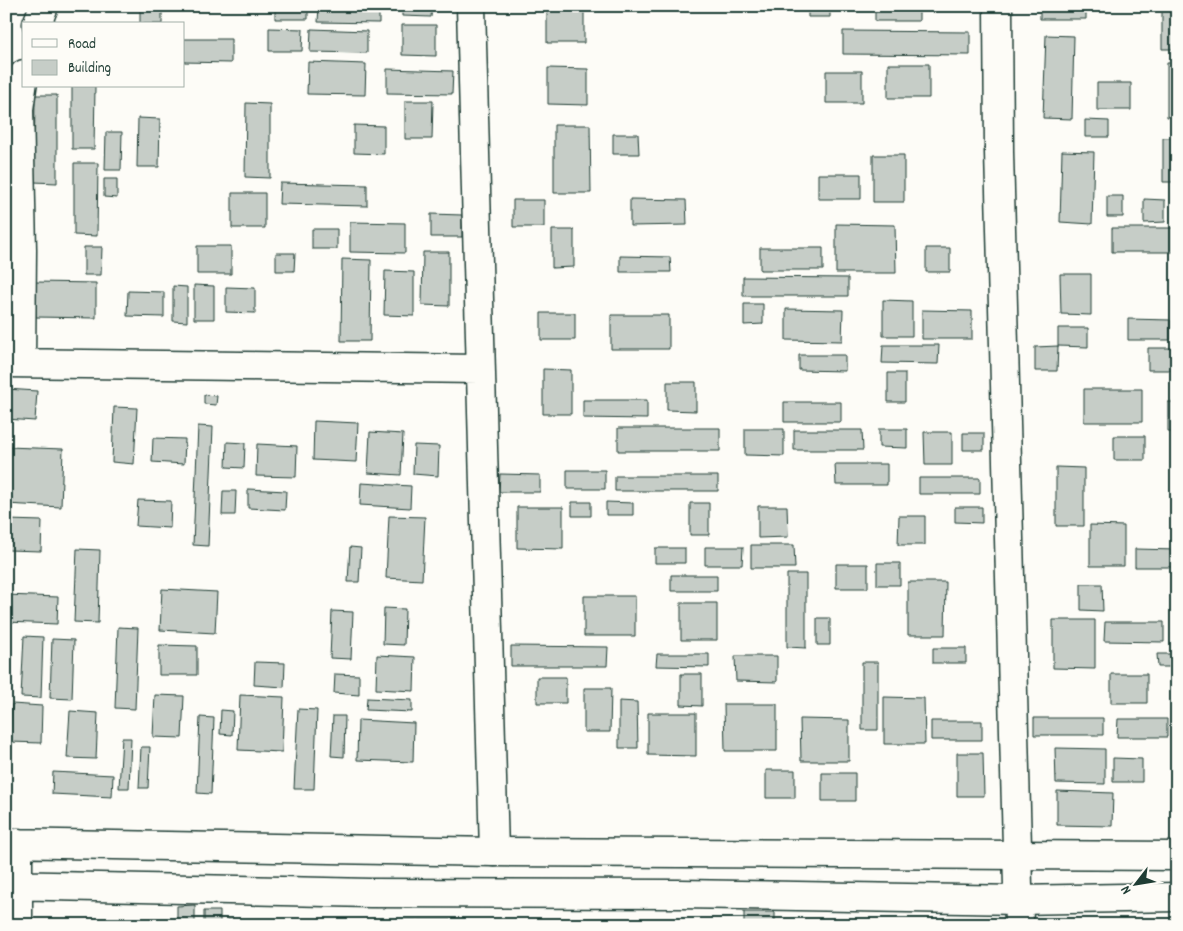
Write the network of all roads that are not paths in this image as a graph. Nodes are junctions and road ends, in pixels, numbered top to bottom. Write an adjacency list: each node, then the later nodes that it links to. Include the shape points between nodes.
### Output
1 (44, 6): 4 (street)
2 (471, 6): 7 (street)
3 (998, 6): 10 (street)
4 (38, 22)
5 (22, 88): 6 (street, via 19,109 22,250)
6 (14, 363): 7 (street)
7 (479, 369): 9 (street)
8 (12, 843): 9 (street); 12 (street)
9 (494, 852): 10 (street)
10 (1016, 854): 11 (street); 14 (street)
11 (1177, 856)
12 (12, 885): 14 (street, via 370,893 671,894); 15 (street)
13 (1177, 897): 14 (street)
14 (1018, 912)
15 (18, 925)

